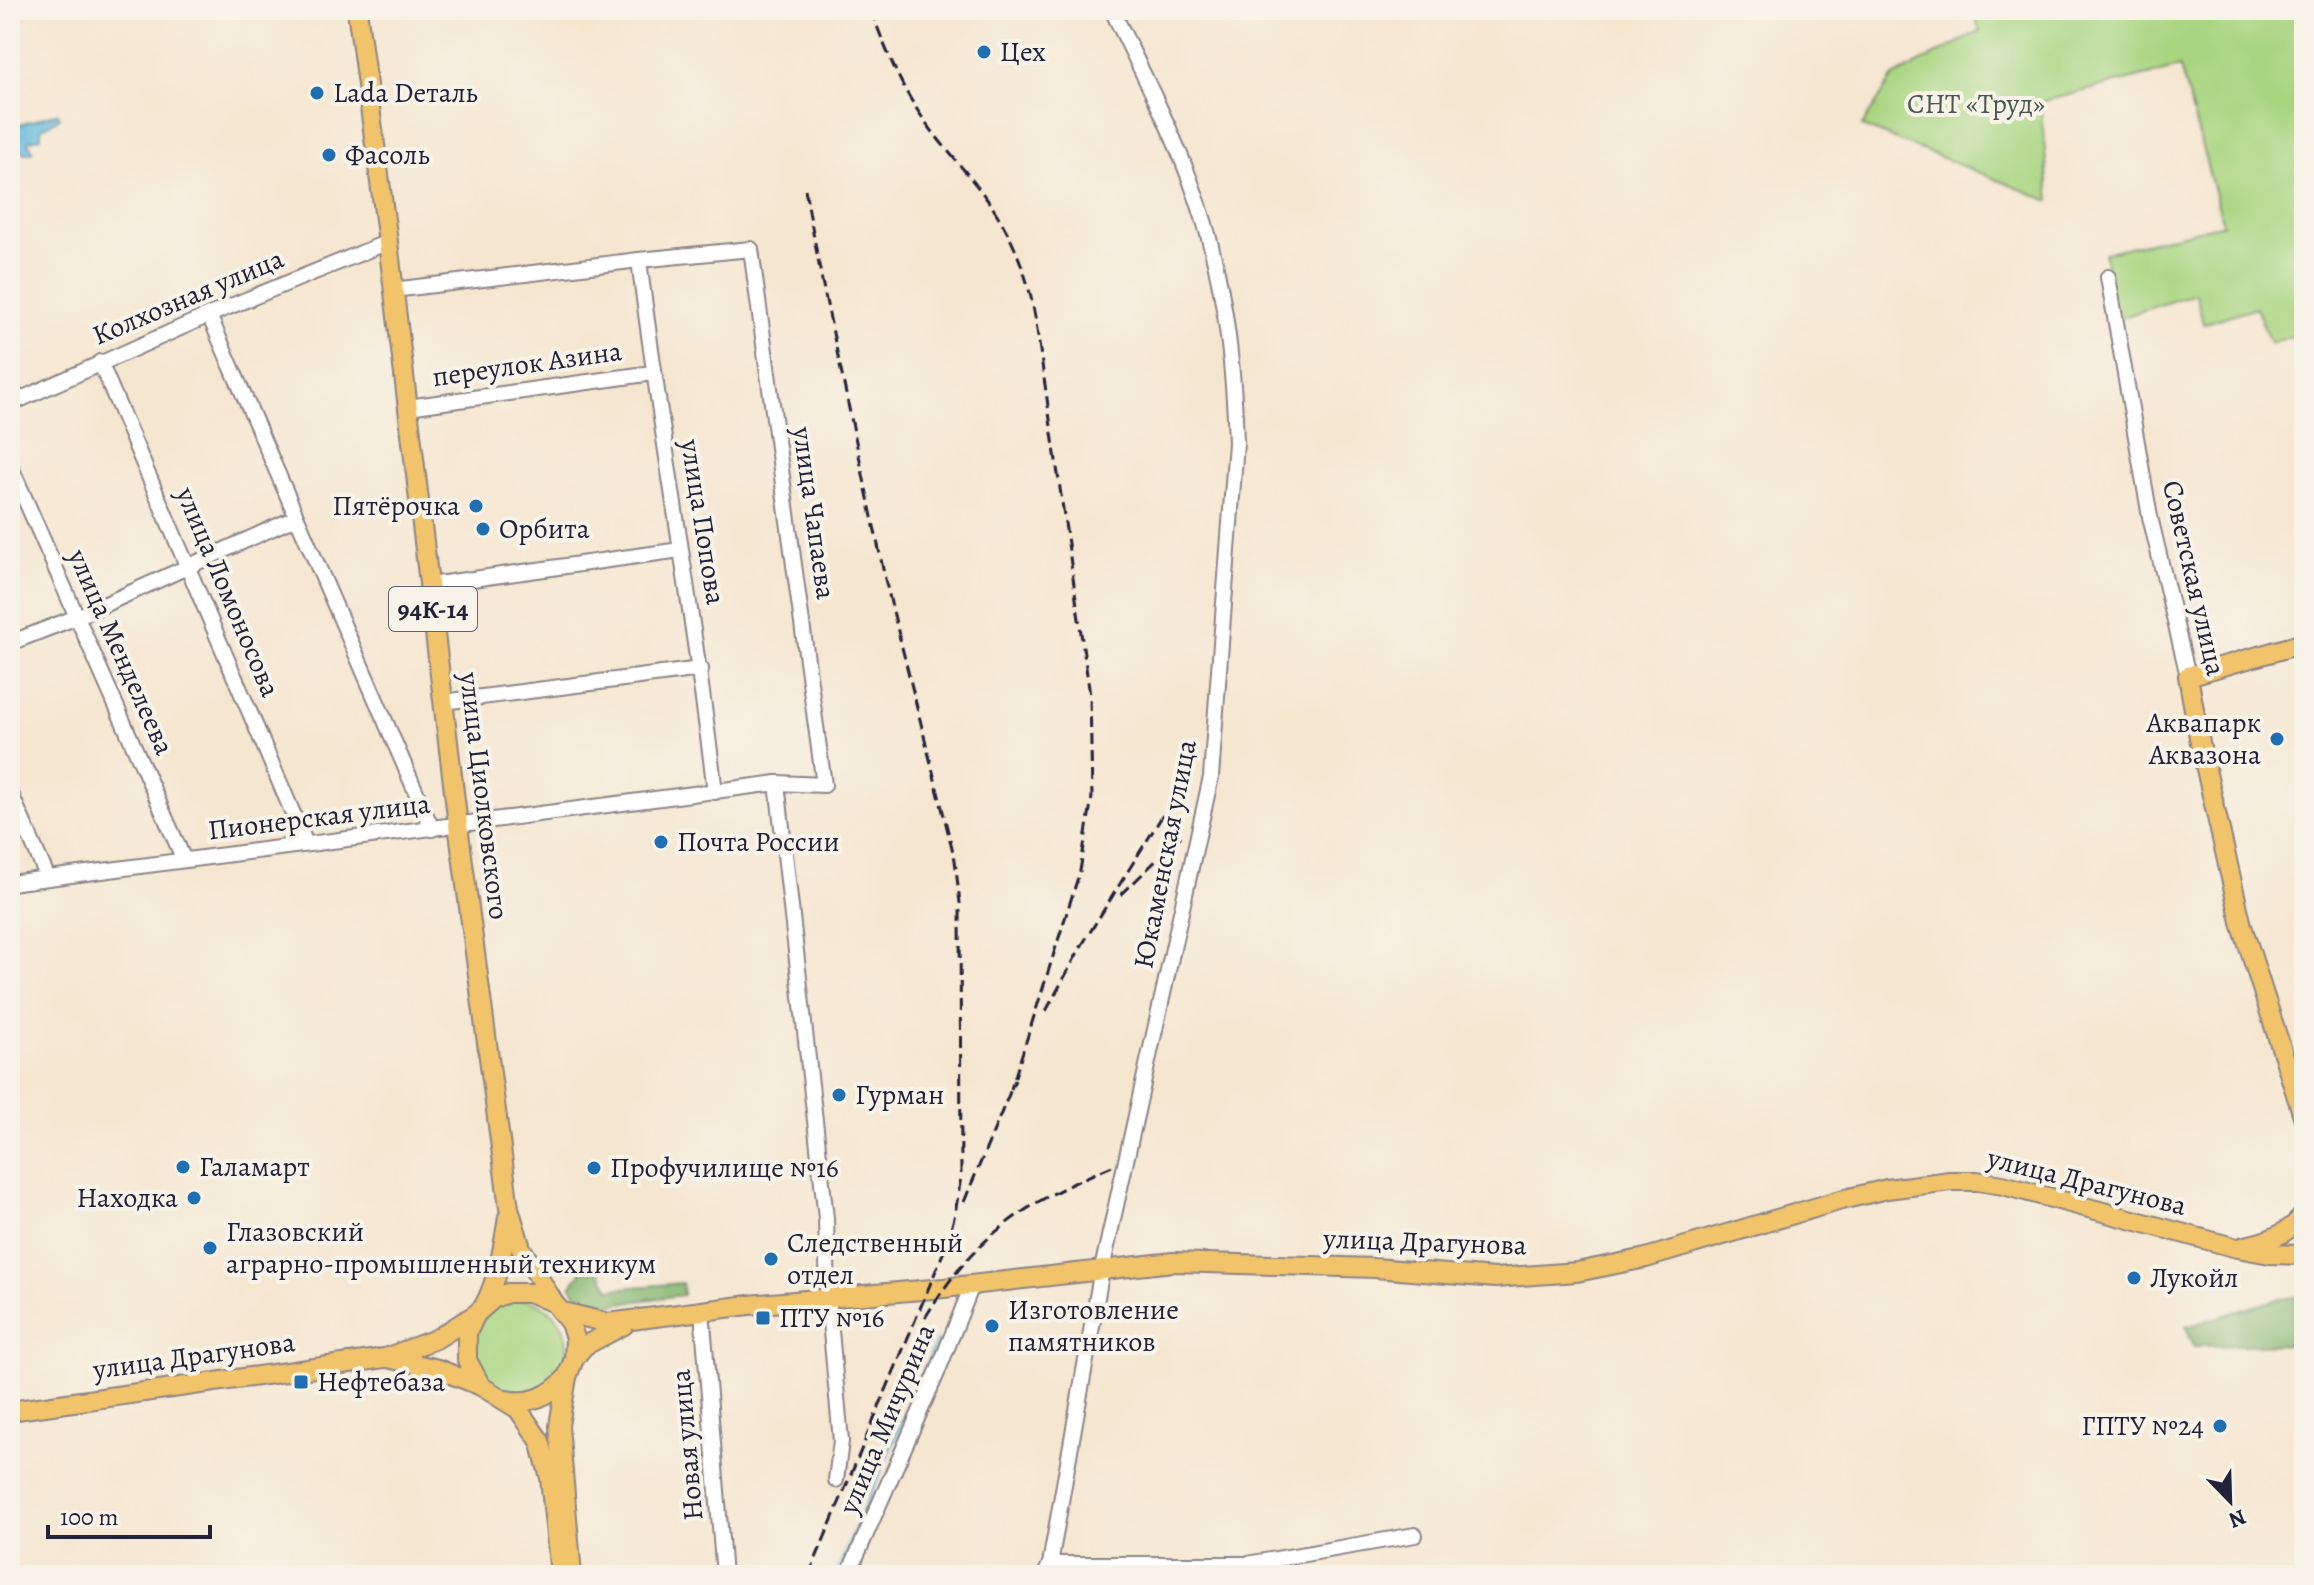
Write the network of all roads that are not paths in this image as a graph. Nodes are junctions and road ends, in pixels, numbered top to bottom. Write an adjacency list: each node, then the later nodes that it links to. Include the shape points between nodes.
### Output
1 (357, 10): 3 (main road, улица Циолковского / 94К-14)
2 (1112, 10): 38 (street, Юкаменская улица, via 1176,146 1204,223 1223,308 1236,443 1211,777)
3 (388, 242): 6 (main road, улица Циолковского / 94К-14); 7 (street, Колхозная улица)
4 (639, 260): 6 (street); 9 (street, улица Попова); 24 (street, улица Чапаева, via 751,249)
5 (2108, 277): 21 (street, Советская улица, via 2150,517)
6 (393, 290): 11 (main road, улица Циолковского / 94К-14)
7 (209, 315): 8 (street, Колхозная улица); 13 (street)
8 (100, 362): 10 (street, Колхозная улица); 15 (street, улица Ломоносова)
9 (653, 373): 11 (street, переулок Азина); 14 (street, улица Попова)
10 (10, 404)
11 (408, 407): 16 (main road, улица Циолковского / 94К-14)
12 (10, 465): 17 (street, улица Менделеева)
13 (295, 518): 15 (street); 28 (street)
14 (680, 550): 16 (street); 20 (street, улица Попова)
15 (188, 566): 17 (street); 29 (street, улица Ломоносова)
16 (430, 585): 22 (main road, улица Циолковского / 94К-14)
17 (77, 617): 18 (street); 30 (street, улица Менделеева)
18 (10, 643)
19 (2304, 643): 21 (main road)
20 (701, 669): 22 (street); 26 (street, улица Попова)
21 (2188, 676): 33 (main road, Советская улица, via 2242,926)
22 (443, 702): 27 (main road, улица Циолковского / 94К-14)
23 (777, 783): 24 (street, Пионерская улица); 26 (street, Пионерская улица); 40 (street, via 816,1113)
24 (824, 785)
25 (10, 792): 31 (street)
26 (715, 792): 27 (street, Пионерская улица)
27 (458, 825): 28 (street, Пионерская улица); 34 (main road, улица Циолковского / 94К-14)
28 (432, 829): 29 (street, Пионерская улица)
29 (306, 844): 30 (street, Пионерская улица)
30 (184, 860): 31 (street, Пионерская улица)
31 (48, 878): 32 (street, Пионерская улица)
32 (10, 883)
33 (2304, 1119)
34 (509, 1208): 41 (main road, улица Циолковского, via 521,1248); 42 (main road, улица Циолковского, via 502,1260)
35 (2304, 1214): 36 (main road, via 2279,1236)
36 (2237, 1248): 37 (main road, улица Драгунова); 38 (main road, улица Драгунова, via 2003,1185 1950,1181 1841,1200 1646,1258 1577,1272 1495,1278 1375,1268 1173,1262)
37 (2304, 1255)
38 (1102, 1269): 39 (main road, улица Драгунова); 53 (street, Юкаменская улица)
39 (973, 1283): 40 (main road, улица Драгунова); 57 (street, улица Мичурина)
40 (828, 1298): 43 (main road, улица Драгунова); 51 (street, via 841,1441)
41 (559, 1308): 42 (main road, via 542,1296 521,1292 494,1298); 44 (main road, улица Драгунова, via 608,1323); 46 (main road, via 575,1338)
42 (480, 1310): 45 (main road, улица Драгунова, via 425,1344); 48 (main road, via 465,1347 469,1368)
43 (702, 1311): 44 (main road, улица Драгунова); 56 (street, Новая улица)
44 (641, 1319): 46 (main road, улица Драгунова, via 599,1336)
45 (385, 1358): 48 (main road, улица Драгунова, via 438,1369); 50 (main road, улица Драгунова)
46 (574, 1359): 47 (main road)
47 (567, 1377): 49 (main road, via 544,1397); 55 (main road, via 559,1440)
48 (481, 1386): 49 (main road)
49 (505, 1400): 54 (main road, via 526,1418 546,1458)
50 (10, 1411)
51 (836, 1480)
52 (1415, 1535): 53 (street, via 1247,1564)
53 (1048, 1570)
54 (560, 1575)
55 (572, 1575)
56 (724, 1575)
57 (848, 1575)

